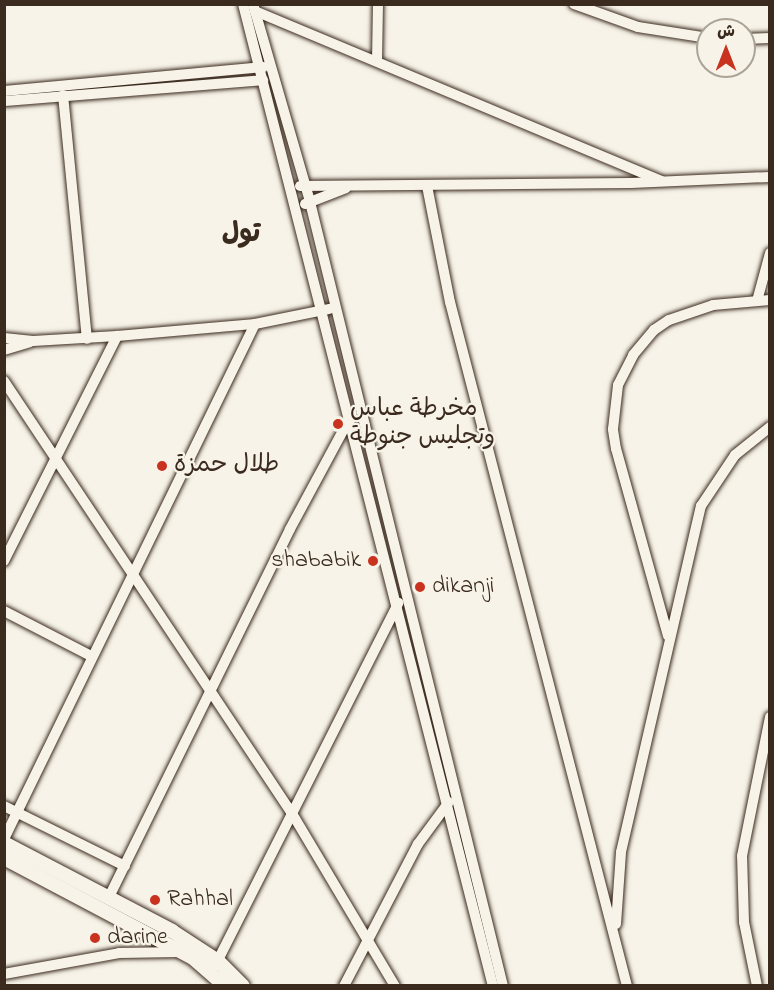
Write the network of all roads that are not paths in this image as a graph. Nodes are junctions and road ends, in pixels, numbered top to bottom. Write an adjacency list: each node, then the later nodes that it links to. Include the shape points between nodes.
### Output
1 (243, 4): 7 (street)
2 (378, 4): 6 (street)
3 (574, 4): 5 (street, via 639,27)
4 (254, 8): 6 (street); 7 (street)
5 (696, 36)
6 (377, 61): 15 (street)
7 (264, 67): 8 (street); 9 (street); 16 (street)
8 (263, 81): 9 (street); 19 (street)
9 (125, 86): 10 (street)
10 (100, 88): 11 (street); 12 (street)
11 (4, 91)
12 (63, 95): 13 (street); 29 (street)
13 (4, 100)
14 (770, 177): 15 (street)
15 (664, 182): 17 (street)
16 (306, 185): 18 (street); 19 (street); 20 (street)
17 (427, 186): 18 (street); 56 (street, via 450,302)
18 (349, 187): 20 (street)
19 (291, 188): 21 (street)
20 (310, 202): 21 (street); 25 (street)
21 (296, 207): 25 (street)
22 (770, 253): 23 (street)
23 (757, 300): 24 (street); 42 (street, via 713,305 669,320 654,330 633,355 618,385 613,429 616,449)
24 (770, 300)
25 (329, 309): 26 (street); 33 (street); 34 (street)
26 (255, 324): 27 (street); 39 (street)
27 (117, 336): 29 (street); 36 (street)
28 (4, 338): 30 (street)
29 (87, 339): 30 (street)
30 (33, 341): 31 (street)
31 (4, 350)
32 (4, 381): 36 (street)
33 (361, 411): 34 (street); 37 (street)
34 (349, 414): 37 (street); 44 (street)
35 (770, 427): 42 (street, via 735,455 701,506)
36 (56, 458): 38 (street); 39 (street)
37 (375, 487): 40 (street)
38 (4, 561)
39 (135, 573): 43 (street); 44 (street)
40 (402, 602): 46 (street); 47 (street); 50 (street)
41 (4, 611): 43 (street)
42 (668, 636): 56 (street, via 621,852)
43 (91, 656): 49 (street)
44 (213, 693): 50 (street); 54 (street)
45 (770, 717): 67 (street, via 742,856 744,922)
46 (457, 800): 47 (street); 61 (street)
47 (445, 803): 57 (street, via 418,844); 61 (street)
48 (4, 806): 49 (street)
49 (17, 813): 51 (street); 54 (street)
50 (293, 815): 57 (street); 59 (street)
51 (4, 838)
52 (4, 843): 55 (main road)
53 (4, 858): 58 (main road)
54 (125, 866): 55 (street)
55 (109, 897): 59 (main road)
56 (616, 933): 66 (street)
57 (370, 940): 64 (street); 65 (street)
58 (182, 952): 59 (main road); 60 (street, via 119,953)
59 (215, 966): 62 (main road); 63 (main road)
60 (4, 974)
61 (499, 985)
62 (225, 986)
63 (243, 986)
64 (344, 986)
65 (395, 986)
66 (627, 986)
67 (757, 986)

